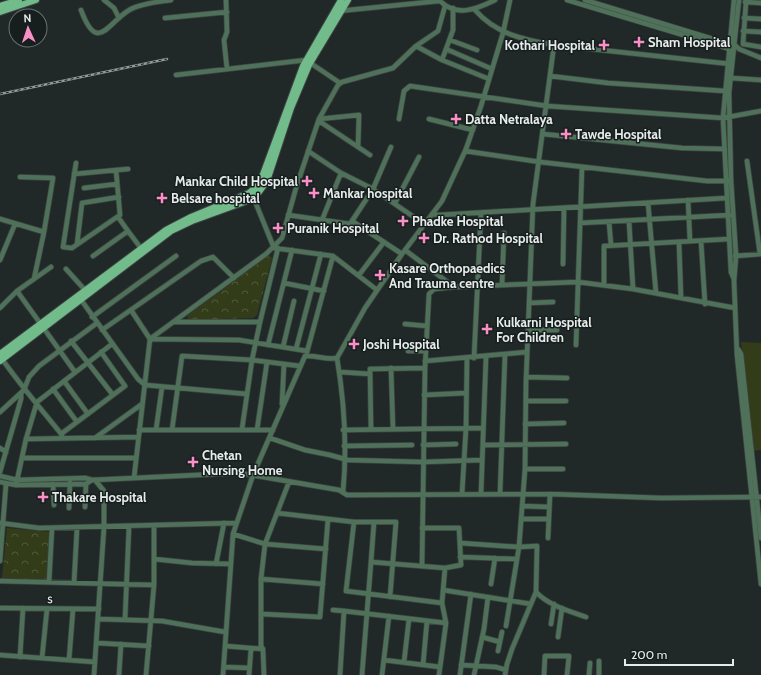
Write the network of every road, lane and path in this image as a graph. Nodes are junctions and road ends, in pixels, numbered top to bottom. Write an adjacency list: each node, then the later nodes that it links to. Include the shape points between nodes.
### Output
1 (19, 0): 19 (main road)
2 (36, 0): 26 (main road)
3 (104, 0): 30 (street, via 114,8)
4 (138, 0): 20 (street)
5 (171, 0): 14 (street)
6 (226, 0): 27 (street)
7 (342, 0): 28 (main road)
8 (348, 0): 25 (main road)
9 (439, 0): 16 (street); 21 (street)
10 (495, 0): 24 (street)
11 (510, 0): 36 (street)
12 (567, 0): 29 (street)
13 (585, 0): 29 (street)
14 (158, 1): 20 (street)
15 (737, 1): 17 (street); 41 (street)
16 (417, 2): 25 (street)
17 (746, 2): 18 (street); 32 (street)
18 (761, 3)
19 (0, 6)
20 (139, 6): 30 (street, via 130,9)
21 (445, 6): 22 (street); 39 (street, via 438,31)
22 (453, 8): 24 (street); 37 (street, via 454,29)
23 (81, 10): 30 (street, via 87,25 97,33 109,28)
24 (475, 10): 36 (street)
25 (342, 11): 28 (street); 46 (main road)
26 (0, 12)
27 (227, 12): 31 (street); 48 (street, via 227,32 224,40)
28 (334, 12): 46 (main road)
29 (632, 16): 41 (street)
30 (119, 18)
31 (164, 18)
32 (744, 18): 33 (street); 34 (street)
33 (761, 19)
34 (743, 31): 35 (street); 40 (street, via 743,44)
35 (761, 32)
36 (503, 33): 38 (street); 49 (street)
37 (450, 40): 42 (street); 43 (street)
38 (554, 45): 47 (street); 51 (street)
39 (418, 47): 45 (street); 55 (street, via 393,68)
40 (761, 47)
41 (734, 48): 44 (street); 47 (street)
42 (446, 50): 45 (street); 49 (street)
43 (477, 50)
44 (761, 58)
45 (442, 60): 53 (street)
46 (308, 61): 48 (street); 55 (street); 87 (main road, via 262,177)
47 (731, 64): 52 (street); 56 (street)
48 (227, 69): 50 (street)
49 (492, 69): 53 (street)
50 (176, 75)
51 (550, 76): 56 (street, via 608,83); 58 (street)
52 (731, 78): 54 (street); 60 (street)
53 (489, 79): 57 (street)
54 (761, 80)
55 (340, 83): 64 (street)
56 (725, 91): 61 (street)
57 (484, 98): 58 (street); 62 (street, via 407,87); 65 (street)
58 (547, 106): 61 (street); 66 (street)
59 (761, 112): 60 (street)
60 (729, 116): 61 (street); 83 (street)
61 (723, 118): 69 (street)
62 (399, 119)
63 (429, 119): 65 (street)
64 (319, 120): 67 (street); 67 (street, via 359,115); 70 (street)
65 (473, 130): 71 (street)
66 (543, 134): 69 (street, via 661,146); 75 (street)
67 (358, 147): 72 (street)
68 (391, 147): 86 (street)
69 (725, 149): 83 (street)
70 (308, 151): 80 (street); 99 (street)
71 (465, 151): 75 (street); 97 (street, via 442,201)
72 (370, 155)
73 (419, 157): 91 (street)
74 (747, 161): 129 (street)
75 (540, 162): 77 (street); 95 (street)
76 (76, 163): 81 (street)
77 (582, 167): 83 (street, via 707,181); 93 (street)
78 (128, 169): 79 (street)
79 (116, 170): 81 (street); 84 (street)
80 (341, 173): 86 (street); 105 (street)
81 (74, 174): 121 (street, via 63,247 72,248)
82 (20, 177): 113 (street, via 53,178)
83 (729, 181): 89 (street); 98 (street)
84 (117, 184): 85 (street); 88 (street)
85 (84, 188)
86 (373, 189): 91 (street); 106 (street)
87 (252, 194): 124 (street); 126 (main road, via 178,223)
88 (118, 197): 101 (street); 121 (street, via 82,202)
89 (727, 198): 90 (street); 100 (street)
90 (688, 200): 92 (street); 102 (street)
91 (395, 203): 111 (street)
92 (648, 203): 93 (street); 104 (street)
93 (580, 207): 94 (street); 109 (street)
94 (564, 209): 95 (street); 136 (street)
95 (533, 210): 96 (street); 145 (street)
96 (482, 213): 97 (street); 149 (street)
97 (432, 214): 111 (street)
98 (734, 214): 100 (street); 134 (street)
99 (288, 215): 105 (street); 124 (street, via 282,238)
100 (728, 215): 102 (street); 115 (street)
101 (118, 216): 112 (street); 121 (street)
102 (688, 217): 104 (street); 116 (street)
103 (0, 219): 110 (street)
104 (649, 219): 107 (street); 120 (street)
105 (322, 220): 106 (street, via 350,224)
106 (352, 221): 118 (street)
107 (629, 221): 108 (street); 122 (street)
108 (609, 222): 109 (street); 123 (street)
109 (580, 223): 143 (street)
110 (15, 224): 113 (street); 135 (street)
111 (424, 224): 127 (street)
112 (128, 231): 126 (street); 130 (street)
113 (44, 232): 141 (street)
114 (504, 233): 146 (street)
115 (729, 239): 117 (street); 133 (street)
116 (690, 241): 117 (street); 119 (street)
117 (701, 241): 162 (street)
118 (384, 242): 127 (street); 139 (street)
119 (679, 242): 120 (street); 158 (street)
120 (652, 243): 122 (street); 156 (street)
121 (77, 244)
122 (630, 244): 123 (street); 151 (street)
123 (611, 245): 147 (street, via 604,246)
124 (276, 248): 125 (street); 140 (street); 169 (street)
125 (292, 250): 128 (street); 144 (street)
126 (142, 251): 152 (main road); 157 (main road)
127 (403, 252): 148 (street); 153 (street)
128 (321, 254): 132 (street); 150 (street)
129 (761, 254): 134 (street)
130 (93, 256)
131 (176, 256): 166 (street)
132 (333, 256): 139 (street); 155 (street)
133 (730, 256): 134 (street); 142 (street)
134 (736, 256): 142 (street)
135 (0, 260)
136 (563, 264)
137 (51, 267): 141 (street)
138 (66, 269): 152 (street)
139 (359, 275): 153 (street)
140 (234, 278): 165 (street, via 213,257 201,261); 168 (street)
141 (34, 279): 154 (street)
142 (734, 281): 164 (street)
143 (578, 282): 145 (street); 147 (street); 181 (street)
144 (284, 283): 150 (street); 180 (street)
145 (529, 284): 146 (street); 161 (street)
146 (502, 285): 149 (street)
147 (604, 285): 151 (street)
148 (454, 286): 149 (street); 172 (street, via 430,291)
149 (477, 286): 195 (street)
150 (312, 288): 155 (street); 183 (street)
151 (633, 289): 156 (street)
152 (85, 290): 157 (main road)
153 (377, 290): 193 (street)
154 (17, 291): 163 (street); 171 (street)
155 (324, 291): 189 (street)
156 (656, 293): 158 (street)
157 (79, 298): 166 (street); 171 (main road)
158 (681, 298): 162 (street)
159 (294, 301): 182 (street)
160 (553, 302): 161 (street)
161 (529, 303): 174 (street)
162 (705, 304): 164 (street)
163 (0, 308)
164 (736, 308): 284 (street, via 737,355)
165 (131, 310): 173 (street); 176 (street)
166 (92, 316): 167 (street)
167 (97, 322): 173 (street); 177 (street)
168 (174, 322): 169 (street); 176 (street)
169 (260, 322): 178 (street)
170 (405, 324): 172 (street)
171 (43, 325): 184 (street); 192 (main road)
172 (427, 326): 187 (street)
173 (102, 330): 179 (street)
174 (528, 330): 175 (street); 188 (street)
175 (557, 330)
176 (150, 339): 178 (street, via 239,340); 210 (street)
177 (71, 341): 184 (street); 199 (street)
178 (256, 343): 180 (street); 196 (street)
179 (112, 344): 186 (street); 210 (street)
180 (268, 345): 182 (street)
181 (576, 345)
182 (283, 347): 183 (street)
183 (296, 349): 189 (street)
184 (59, 350): 204 (street); 214 (street, via 29,377)
185 (408, 351): 187 (street)
186 (101, 352): 199 (street); 217 (street, via 125,385)
187 (426, 352): 198 (street)
188 (527, 352): 190 (street); 207 (street)
189 (306, 354): 193 (street); 201 (street)
190 (505, 354): 191 (street); 252 (street)
191 (486, 357): 195 (street); 230 (street)
192 (1, 358): 214 (street)
193 (337, 358): 205 (street)
194 (467, 358): 195 (street); 198 (street); 215 (street)
195 (474, 358)
196 (252, 360): 197 (street); 212 (street, via 182,356); 216 (street)
197 (268, 362): 200 (street); 238 (street)
198 (425, 362): 203 (street)
199 (88, 363): 204 (street); 217 (street)
200 (284, 364): 201 (street); 223 (street)
201 (300, 366): 223 (street)
202 (391, 368): 203 (street); 206 (street, via 371,368); 232 (street)
203 (425, 368): 218 (street)
204 (75, 372): 209 (street)
205 (340, 372): 206 (street); 240 (street)
206 (370, 374): 231 (street)
207 (526, 377): 208 (street); 219 (street)
208 (567, 378)
209 (64, 381): 213 (street); 225 (street)
210 (144, 385): 211 (street); 222 (street)
211 (162, 387): 212 (street); 235 (street)
212 (177, 388): 216 (street); 236 (street)
213 (53, 389): 220 (street); 226 (street)
214 (23, 392): 220 (street); 224 (street); 256 (street)
215 (466, 393): 218 (street); 229 (street)
216 (247, 394): 237 (street)
217 (113, 395): 225 (street)
218 (424, 395): 233 (street)
219 (526, 401): 221 (street); 228 (street)
220 (37, 402): 241 (street); 246 (street)
221 (566, 402)
222 (142, 404): 234 (street); 244 (street)
223 (282, 408): 239 (street)
224 (0, 412)
225 (88, 414): 226 (street)
226 (77, 422): 241 (street)
227 (564, 423): 228 (street)
228 (525, 424): 253 (street)
229 (466, 428): 230 (street); 233 (street); 260 (street)
230 (483, 428): 251 (street)
231 (371, 429): 232 (street); 240 (street)
232 (393, 429): 233 (street)
233 (424, 429): 250 (street)
234 (139, 430): 235 (street); 242 (street)
235 (156, 430): 236 (street)
236 (172, 430): 237 (street)
237 (242, 430): 238 (street)
238 (257, 430): 239 (street)
239 (273, 430): 245 (street)
240 (343, 430): 254 (street)
241 (61, 434): 243 (street)
242 (138, 437): 244 (street); 258 (street)
243 (64, 438): 244 (street); 246 (street)
244 (95, 438)
245 (270, 438): 259 (street); 266 (street)
246 (26, 439): 257 (street)
247 (456, 444): 250 (street)
248 (566, 444): 253 (street)
249 (412, 445): 254 (street)
250 (423, 445): 262 (street)
251 (483, 445): 252 (street); 261 (street)
252 (502, 445): 253 (street); 281 (street)
253 (525, 445): 263 (street)
254 (344, 446): 259 (street)
255 (0, 448): 256 (street)
256 (6, 452): 265 (street)
257 (22, 458): 258 (street); 272 (street)
258 (136, 458): 268 (street)
259 (344, 459): 262 (street); 277 (street)
260 (464, 460): 261 (street); 262 (street); 279 (street)
261 (482, 460): 280 (street)
262 (423, 462): 278 (street)
263 (525, 469): 264 (street); 283 (street)
264 (563, 469)
265 (0, 472)
266 (253, 474): 268 (street); 273 (street); 298 (street)
267 (0, 476): 272 (street)
268 (134, 478): 269 (street)
269 (94, 480): 270 (street, via 85,478); 276 (street); 300 (street, via 104,490)
270 (70, 481): 272 (street); 275 (street); 276 (street); 289 (street)
271 (0, 482): 274 (street)
272 (16, 482): 274 (street); 275 (street)
273 (290, 482): 277 (street); 290 (street)
274 (6, 484): 296 (street)
275 (53, 484): 285 (street)
276 (86, 484): 287 (street)
277 (343, 492): 278 (street, via 347,495)
278 (423, 494): 279 (street); 304 (street)
279 (462, 494): 280 (street)
280 (481, 494): 281 (street)
281 (500, 494): 283 (street)
282 (550, 494): 283 (street); 284 (street, via 661,498); 288 (street)
283 (523, 495): 286 (street)
284 (756, 496): 307 (street); 330 (street)
285 (54, 505)
286 (522, 506): 288 (street); 292 (street)
287 (86, 507)
288 (549, 507): 293 (street)
289 (70, 508)
290 (277, 513): 291 (street); 309 (street)
291 (328, 519): 294 (street); 311 (street)
292 (521, 519): 293 (street); 310 (street)
293 (549, 519): 306 (street)
294 (354, 522): 295 (street); 335 (street, via 346,591)
295 (374, 522): 317 (street); 320 (street, via 396,522)
296 (1, 523): 302 (street); 316 (street)
297 (224, 523): 298 (street); 299 (street); 318 (street)
298 (236, 523): 305 (street)
299 (154, 526): 301 (street); 313 (street)
300 (104, 527): 301 (street); 303 (street); 327 (street)
301 (129, 527): 331 (street)
302 (52, 528): 303 (street); 325 (street)
303 (77, 528): 326 (street)
304 (422, 528): 308 (street, via 459,528); 321 (street)
305 (233, 534): 309 (street); 319 (street)
306 (548, 538)
307 (761, 538)
308 (460, 543): 310 (street); 312 (street)
309 (265, 544): 311 (street); 323 (street)
310 (519, 547): 315 (street); 334 (street, via 536,546)
311 (326, 549): 328 (street)
312 (460, 557): 314 (street); 322 (street, via 461,565)
313 (154, 558): 318 (street); 332 (street)
314 (495, 558): 315 (street); 329 (street)
315 (516, 559): 339 (street)
316 (0, 561)
317 (370, 562): 320 (street); 335 (street)
318 (216, 564): 319 (street)
319 (230, 564): 363 (street)
320 (392, 564): 321 (street); 337 (street)
321 (422, 566): 322 (street)
322 (445, 568): 333 (street)
323 (261, 579): 328 (street); 351 (street)
324 (0, 581): 325 (street)
325 (49, 582): 326 (street)
326 (74, 583): 327 (street)
327 (100, 584): 331 (street); 348 (street)
328 (323, 584): 351 (street, via 320,617)
329 (490, 584)
330 (761, 584)
331 (126, 585): 332 (street); 356 (street)
332 (154, 585): 358 (street)
333 (443, 590): 336 (street); 340 (street)
334 (536, 592): 341 (street); 342 (street)
335 (368, 594): 337 (street); 352 (street)
336 (471, 594): 338 (street); 385 (street)
337 (390, 597): 340 (street)
338 (488, 597): 339 (street); 365 (street)
339 (509, 600): 341 (street); 362 (street)
340 (442, 603): 360 (street)
341 (531, 604): 390 (street, via 512,649)
342 (554, 604): 345 (street); 361 (street)
343 (0, 608): 344 (street, s)
344 (23, 608): 346 (street, s); 376 (street)
345 (562, 608): 354 (street); 366 (street)
346 (47, 609): 347 (street, s); 377 (street)
347 (74, 609): 348 (street, s); 378 (street)
348 (99, 610): 355 (street)
349 (333, 610): 350 (street)
350 (344, 611): 352 (street); 397 (street)
351 (262, 614): 373 (street)
352 (366, 614): 353 (street); 398 (street)
353 (389, 616): 357 (street); 379 (street)
354 (586, 616)
355 (98, 619): 356 (street); 368 (street)
356 (125, 619): 358 (street)
357 (409, 619): 359 (street); 382 (street)
358 (152, 620): 363 (street); 370 (street)
359 (428, 621): 360 (street); 384 (street)
360 (446, 623): 388 (street)
361 (551, 624)
362 (506, 626)
363 (225, 632): 371 (street)
364 (502, 632): 367 (street)
365 (482, 637): 367 (street); 386 (street)
366 (558, 637)
367 (500, 642): 374 (street)
368 (97, 643): 369 (street); 381 (street)
369 (121, 644): 370 (street); 392 (street)
370 (149, 646): 393 (street)
371 (225, 646): 372 (street); 387 (street)
372 (251, 649): 373 (street); 389 (street)
373 (263, 650): 396 (street)
374 (498, 651)
375 (0, 655): 376 (street)
376 (20, 657): 377 (street)
377 (42, 658): 378 (street)
378 (69, 660): 381 (street)
379 (384, 660): 382 (street); 399 (street)
380 (599, 661): 406 (street)
381 (95, 662): 391 (street)
382 (404, 662): 384 (street)
383 (590, 662): 405 (street)
384 (423, 665): 388 (street)
385 (461, 665): 386 (street); 401 (street)
386 (476, 666): 390 (street); 402 (street)
387 (224, 667): 389 (street); 394 (street)
388 (440, 667): 400 (street)
389 (250, 668): 395 (street)
390 (506, 672)
391 (94, 675)
392 (119, 675)
393 (146, 675)
394 (223, 675)
395 (249, 675)
396 (264, 675)
397 (340, 675)
398 (362, 675)
399 (382, 675)
400 (439, 675)
401 (460, 675)
402 (474, 675)
403 (544, 675): 404 (street, via 545,656 556,655 568,656)
404 (567, 675)
405 (589, 675)
406 (599, 675)

